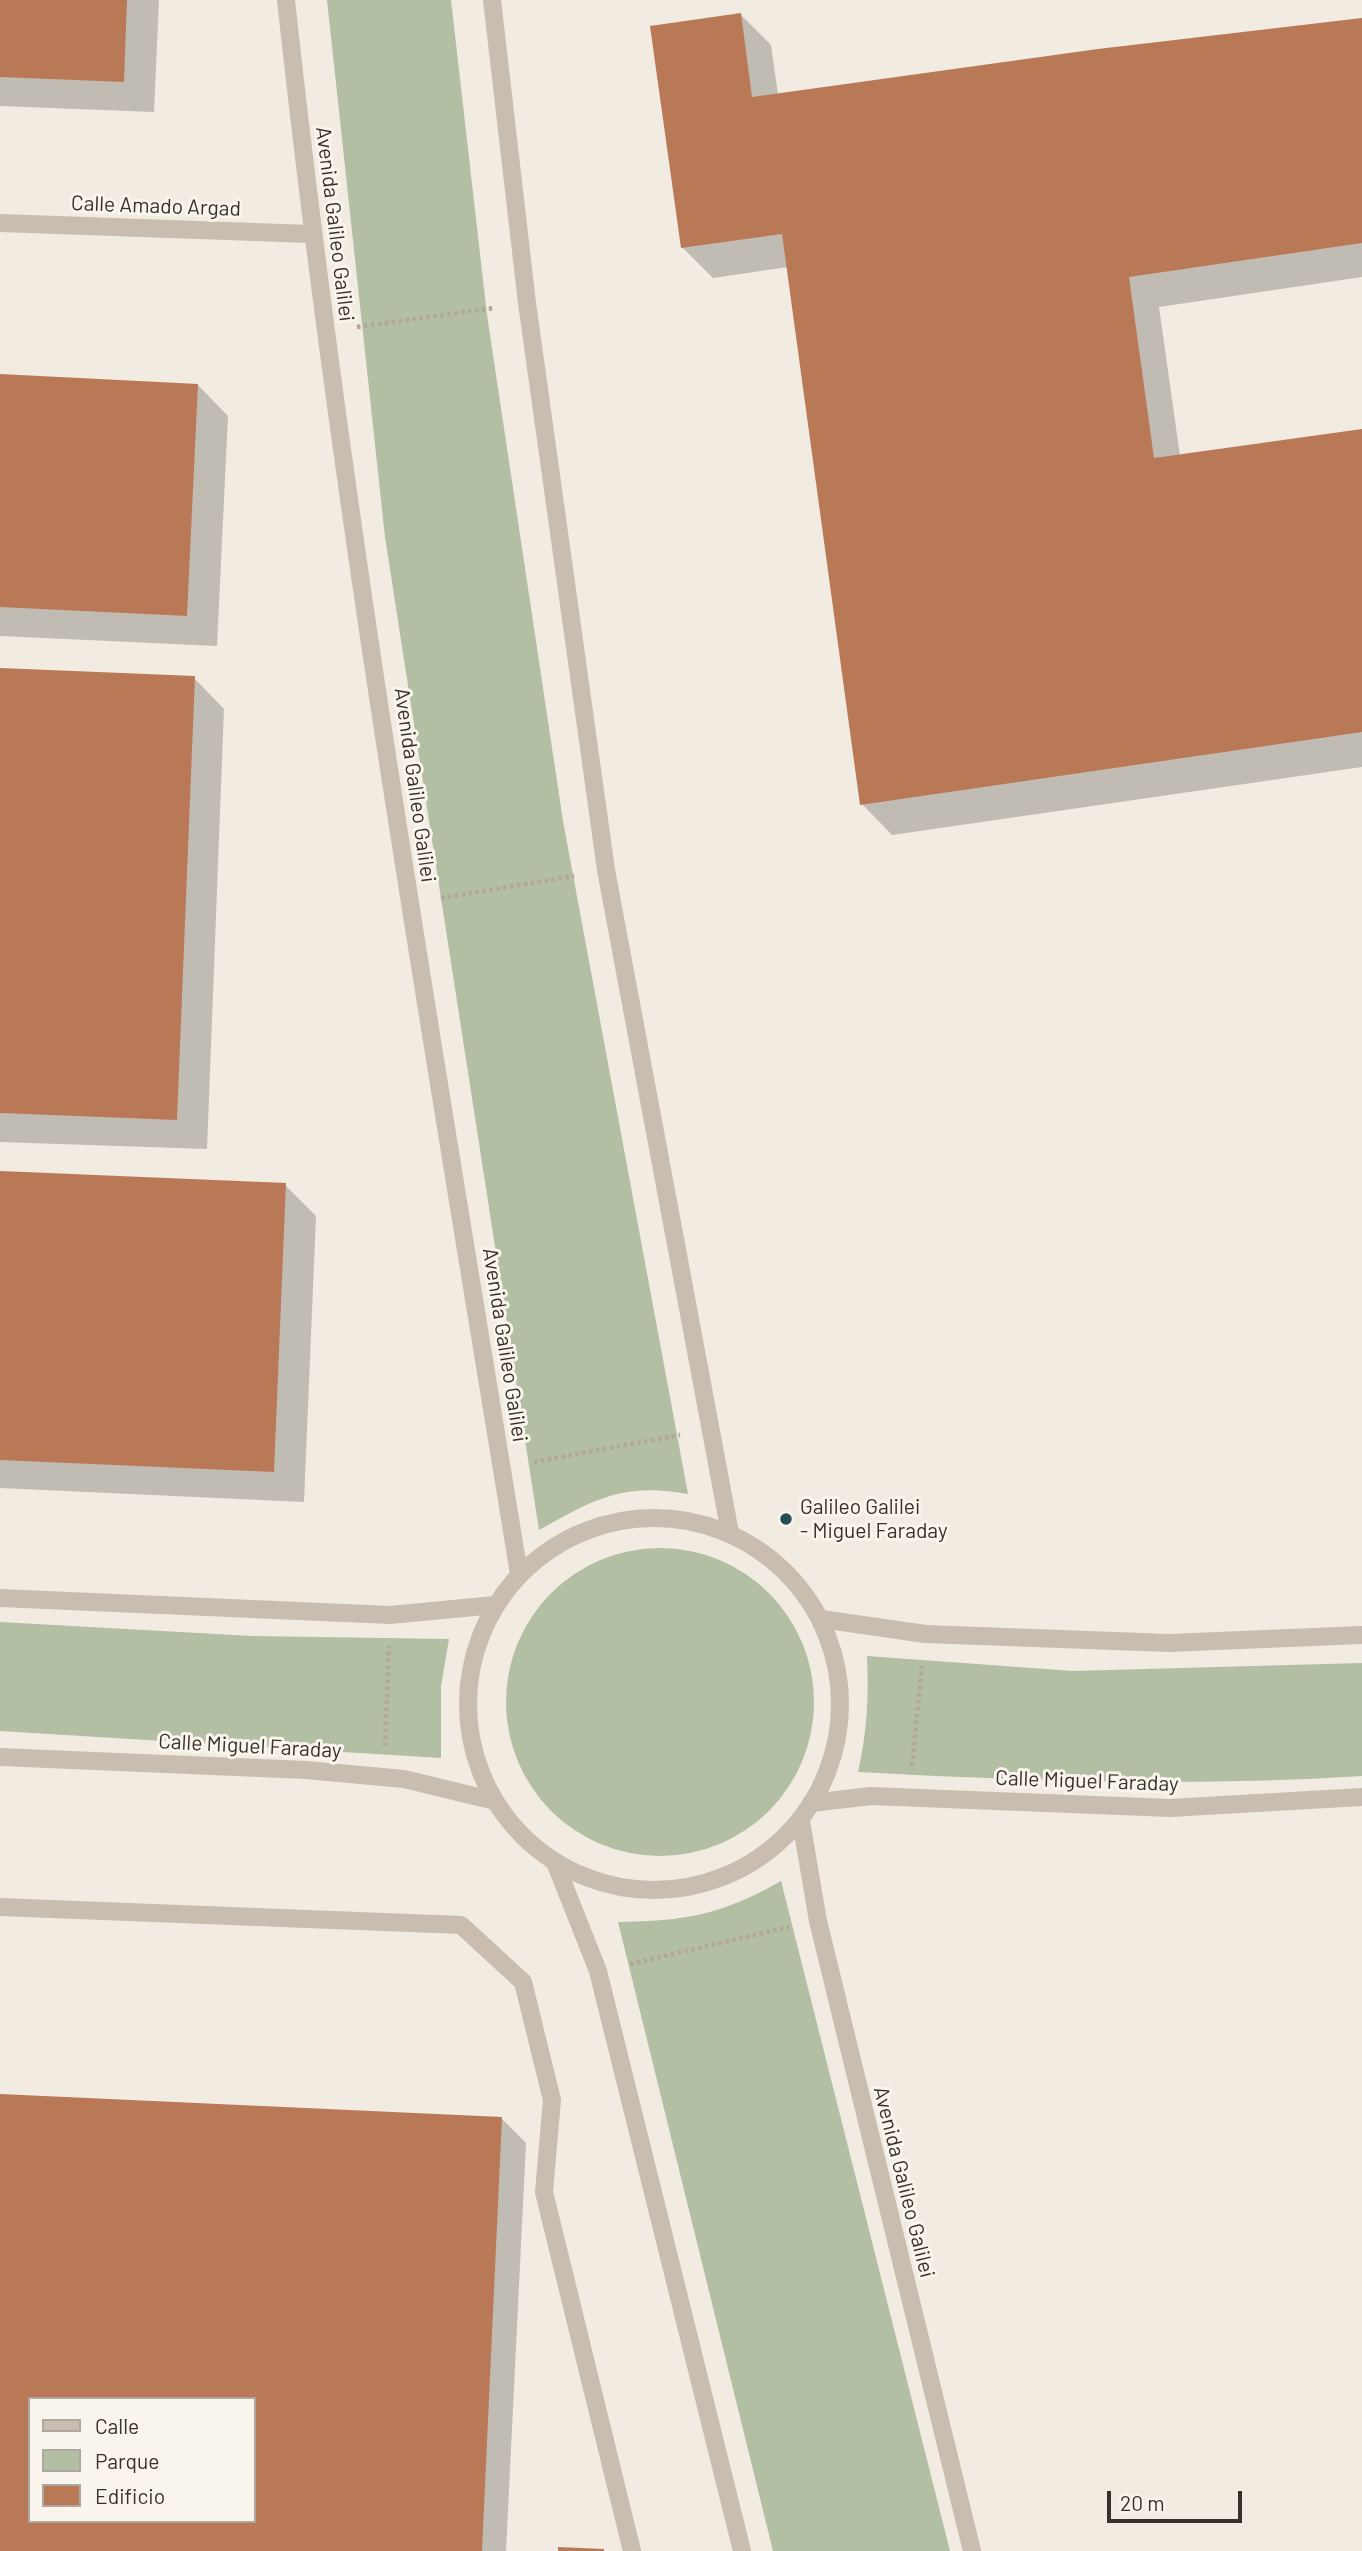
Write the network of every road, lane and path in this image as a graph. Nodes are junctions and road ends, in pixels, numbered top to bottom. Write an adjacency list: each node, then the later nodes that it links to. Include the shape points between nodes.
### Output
1 (286, 0): 4 (street, Avenida Galileo Galilei)
2 (492, 0): 5 (street)
3 (0, 223): 4 (street, Calle Amado Argad)
4 (311, 234): 6 (street, Avenida Galileo Galilei)
5 (527, 303): 6 (path); 7 (street)
6 (325, 331): 8 (street, Avenida Galileo Galilei)
7 (606, 870): 8 (path); 9 (street)
8 (410, 903): 10 (street, Avenida Galileo Galilei)
9 (711, 1429): 10 (path); 11 (street)
10 (502, 1468): 12 (street, Avenida Galileo Galilei)
11 (730, 1533): 12 (street, via 673,1517 613,1521 562,1540); 16 (street, via 789,1574)
12 (519, 1574): 14 (street)
13 (0, 1598): 15 (street)
14 (495, 1605): 15 (street); 23 (street, via 470,1666 467,1721 482,1780)
15 (390, 1615): 20 (path)
16 (821, 1619): 17 (street); 24 (street, via 838,1666 841,1713 831,1766)
17 (925, 1634): 18 (street, via 1169,1643); 22 (path)
18 (1362, 1635)
19 (0, 1757): 20 (street, Calle Miguel Faraday, via 306,1770)
20 (383, 1778): 23 (street, Calle Miguel Faraday)
21 (1362, 1797): 22 (street, Calle Miguel Faraday, via 1170,1808)
22 (909, 1798): 24 (street, Calle Miguel Faraday, via 871,1796)
23 (495, 1801): 26 (street, via 510,1826)
24 (811, 1803): 25 (street)
25 (801, 1821): 26 (street, via 747,1868 689,1889 628,1891); 28 (street, Avenida Galileo Galilei)
26 (556, 1865): 29 (street)
27 (0, 1907): 30 (street, via 461,1925 523,1982 552,2100 544,2192)
28 (818, 1921): 29 (path); 32 (street, Avenida Galileo Galilei)
29 (598, 1971): 31 (street)
30 (632, 2551)
31 (742, 2551)
32 (972, 2551)

